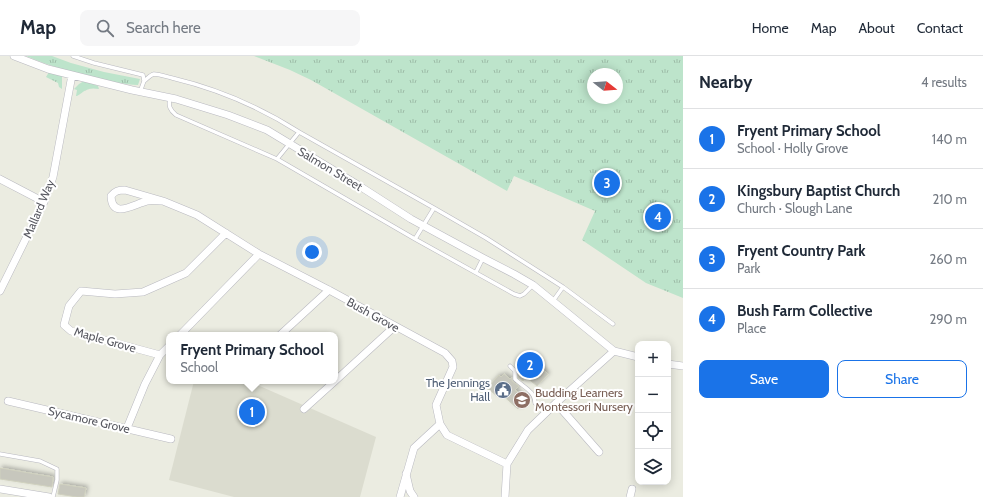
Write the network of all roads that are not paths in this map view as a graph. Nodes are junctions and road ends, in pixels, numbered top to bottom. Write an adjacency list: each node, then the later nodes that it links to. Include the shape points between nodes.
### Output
1 (14, 56): 3 (street, Salmon Street)
2 (73, 56): 4 (lane, via 143,75)
3 (72, 75): 5 (street, Salmon Street); 12 (street, Mallard Way, via 53,177)
4 (144, 81): 5 (lane); 7 (lane, via 154,74 215,91 243,101)
5 (140, 92): 6 (street, Salmon Street)
6 (170, 98): 8 (street, Salmon Street, via 228,115 267,130); 9 (lane, via 169,107 176,115)
7 (299, 132): 8 (lane); 13 (lane)
8 (290, 144): 9 (lane); 14 (street, Salmon Street)
9 (277, 159): 16 (lane)
10 (0, 179): 12 (street)
11 (163, 201): 11 (street, Bush Grove, via 125,190 114,192 111,196 114,207 124,209 148,200); 15 (street, Bush Grove, via 197,215)
12 (44, 202): 23 (street, Mallard Way)
13 (434, 208): 14 (lane); 21 (lane)
14 (423, 225): 16 (lane); 18 (street, Salmon Street)
15 (226, 233): 17 (street, Bush Grove); 31 (street, Maple Grove, via 186,273 143,292 80,292 69,306 64,325 71,331)
16 (414, 239): 19 (lane)
17 (259, 254): 22 (street, Bush Grove); 27 (street)
18 (483, 258): 19 (lane); 20 (street, Salmon Street)
19 (476, 272): 20 (lane, via 520,296)
20 (533, 285): 24 (street, Salmon Street)
21 (563, 287): 24 (lane); 25 (lane)
22 (329, 290): 26 (street, Bush Grove); 28 (street)
23 (0, 291)
24 (553, 302): 30 (street, Salmon Street)
25 (613, 324)
26 (394, 327): 36 (street); 42 (street, Bush Grove, via 452,360 453,367 436,406)
27 (183, 332)
28 (283, 332)
29 (166, 349): 31 (street)
30 (614, 351): 32 (street); 39 (street)
31 (160, 355): 43 (street)
32 (635, 356)
33 (671, 364): 35 (street)
34 (510, 366): 41 (lane, via 515,371 515,380 533,394 535,403)
35 (683, 366)
36 (338, 378)
37 (332, 384): 40 (street)
38 (8, 401): 43 (street, Sycamore Grove)
39 (556, 403): 41 (street); 45 (street)
40 (304, 409)
41 (546, 413): 47 (street, via 528,430)
42 (440, 424): 47 (street, via 447,435); 48 (street, via 414,448)
43 (127, 428): 44 (street, Sycamore Grove)
44 (171, 439)
45 (599, 452)
46 (0, 454): 52 (lane, via 40,461 56,469)
47 (507, 464): 55 (street)
48 (406, 472): 53 (street); 54 (street)
49 (632, 488): 56 (street)
50 (0, 489): 51 (street)
51 (49, 497)
52 (54, 497)
53 (400, 497)
54 (414, 497)
55 (505, 497)
56 (630, 497)

